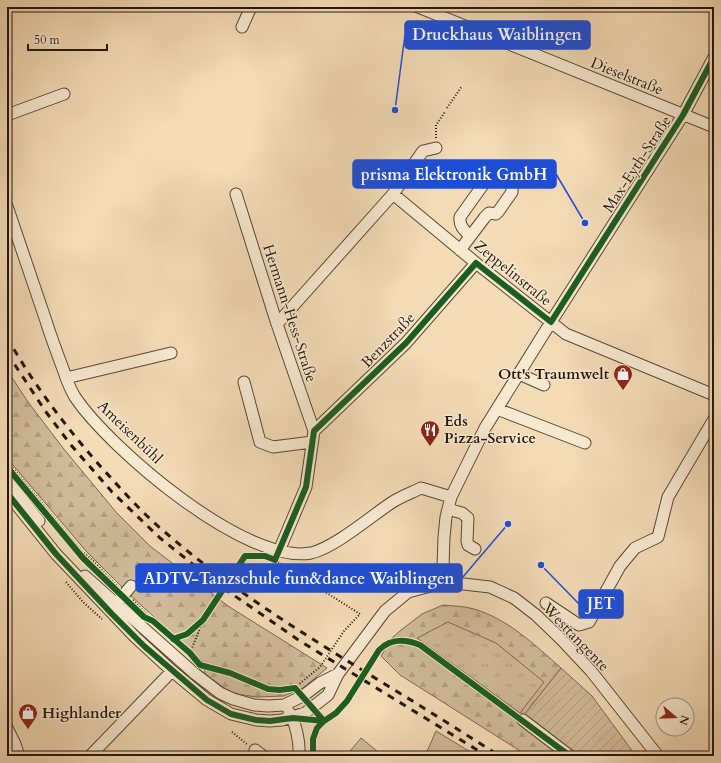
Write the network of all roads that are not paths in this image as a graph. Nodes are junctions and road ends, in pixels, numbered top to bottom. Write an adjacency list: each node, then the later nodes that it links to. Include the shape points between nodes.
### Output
1 (251, 7): 3 (street)
2 (418, 7): 7 (street, Dieselstraße)
3 (242, 27)
4 (714, 57): 7 (street, Max-Eyth-Straße)
5 (64, 94): 6 (street)
6 (7, 115)
7 (683, 115): 8 (street, Dieselstraße); 16 (street, Max-Eyth-Straße)
8 (714, 127)
9 (436, 148): 11 (street, via 423,151)
10 (236, 194): 17 (street, Hermann-Hess-Straße)
11 (393, 194): 14 (street, Zeppelinstraße); 17 (street)
12 (7, 206): 20 (street, Ameisenbühl)
13 (470, 236): 13 (street, via 489,213 498,212 512,192 512,184 498,175 490,175 460,217 462,228); 14 (street)
14 (460, 250): 15 (street, Zeppelinstraße)
15 (476, 263): 16 (street, Zeppelinstraße); 26 (street, Benzstraße, via 406,343)
16 (551, 322): 19 (street, Max-Eyth-Straße); 23 (street, Zeppelinstraße, via 566,334)
17 (277, 324): 26 (street, Hermann-Hess-Straße)
18 (172, 353): 20 (street)
19 (518, 374): 22 (street); 24 (street, Max-Eyth-Straße)
20 (66, 378): 34 (street, Ameisenbühl, via 75,396 95,422 158,480 208,518)
21 (244, 382): 27 (street, via 260,442 273,447)
22 (544, 385)
23 (714, 395)
24 (497, 409): 28 (street); 31 (street, Max-Eyth-Straße)
25 (714, 419): 36 (street, via 668,497 658,537 635,548 620,566 589,622 579,625)
26 (314, 431): 27 (street, Hermann-Hess-Straße)
27 (312, 442): 34 (street, Hermann-Hess-Straße, via 306,487)
28 (585, 443)
29 (7, 480): 39 (street, via 75,565 124,595 194,673 220,693 244,703)
30 (7, 493): 37 (street, via 95,597)
31 (451, 497): 32 (street, Max-Eyth-Straße); 34 (street, via 421,488 392,502 330,546 312,553)
32 (448, 509): 33 (street, via 462,513 468,518 467,541 468,545); 35 (street, Max-Eyth-Straße, via 443,567)
33 (475, 549)
34 (277, 555)
35 (446, 582): 38 (street, via 408,592 385,610); 47 (street, Westtangente, via 490,587 514,598 536,615 591,671)
36 (546, 603)
37 (172, 671): 40 (street, via 207,700 231,714 265,721); 44 (street)
38 (338, 674): 39 (street); 40 (street, via 328,695 305,713)
39 (284, 705): 40 (street)
40 (292, 718): 45 (street)
41 (523, 720): 46 (street)
42 (7, 728): 43 (street)
43 (19, 756)
44 (90, 756)
45 (299, 756)
46 (570, 756)
47 (658, 756)

